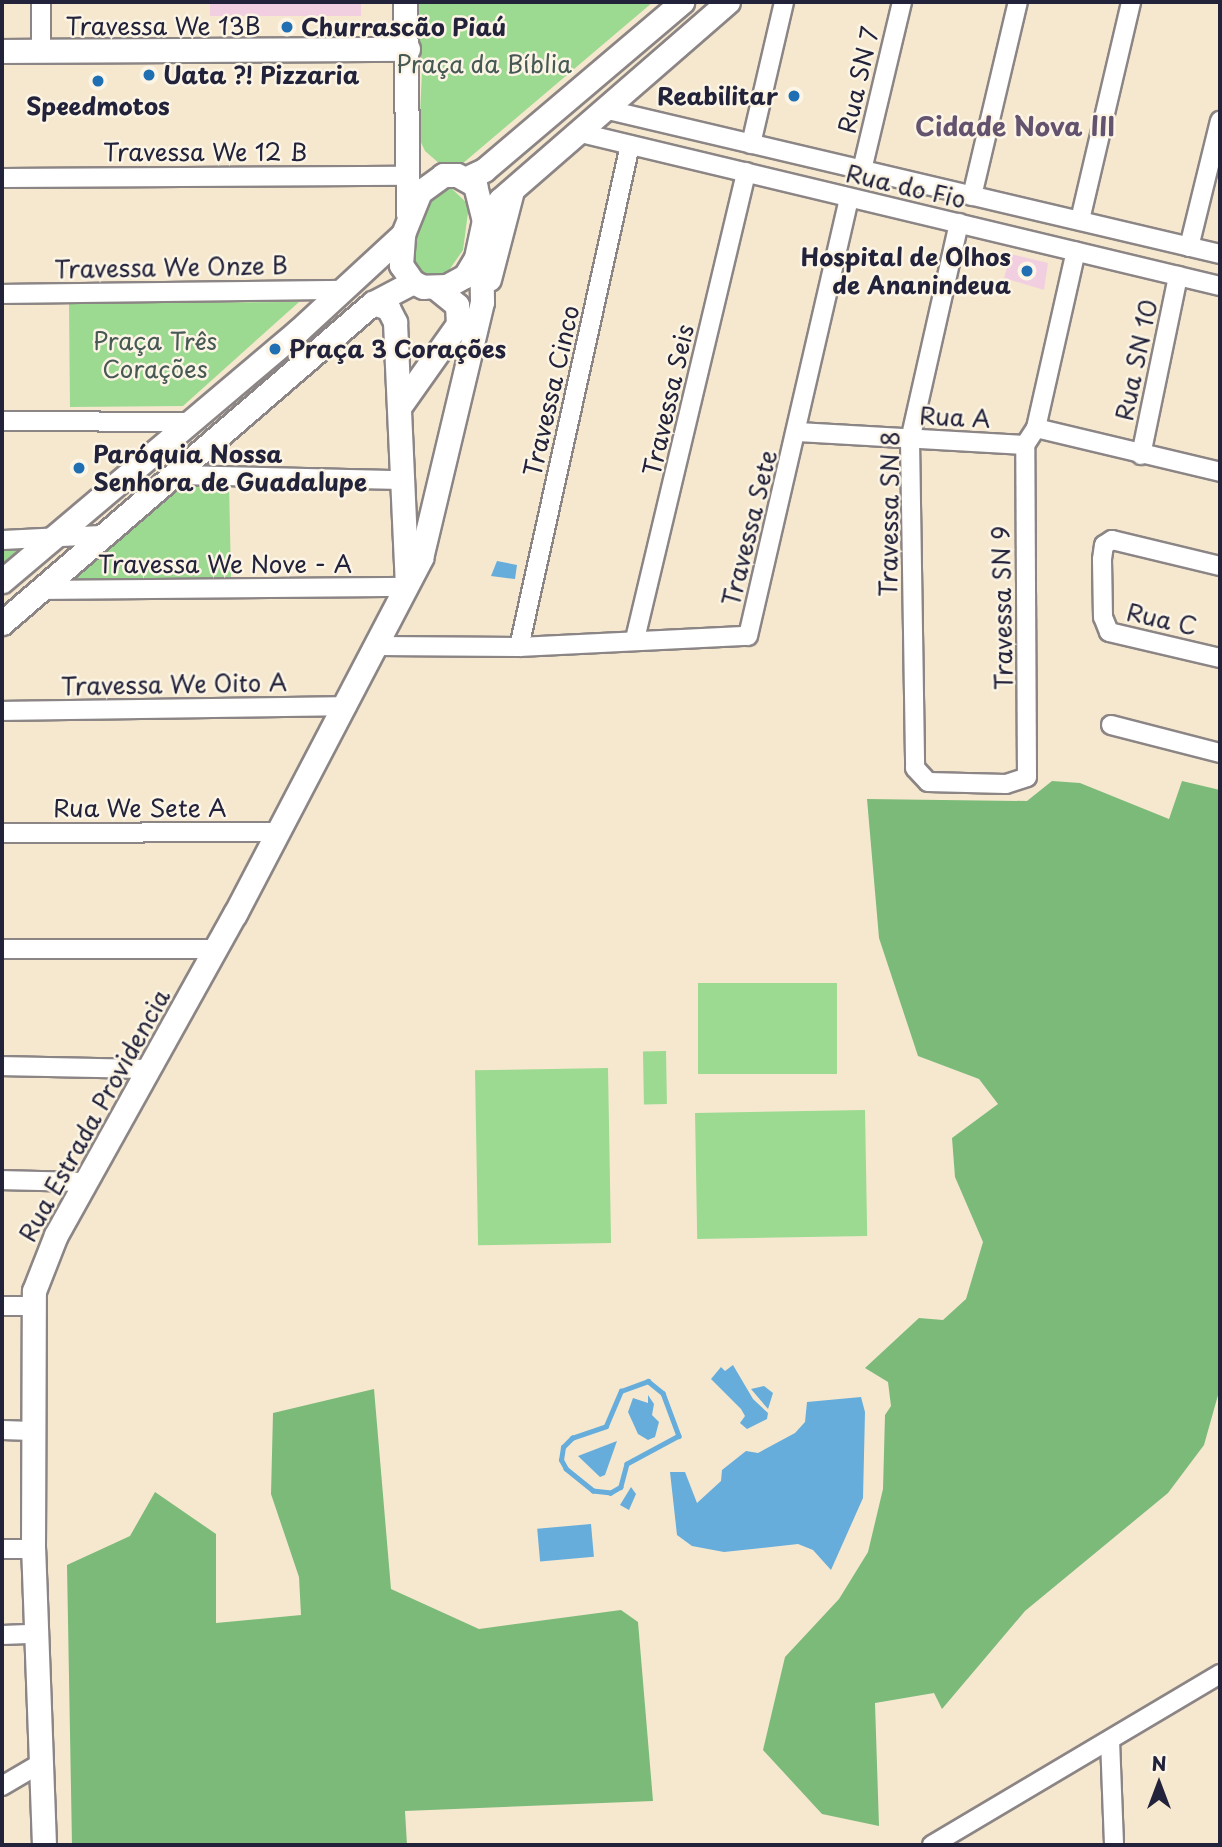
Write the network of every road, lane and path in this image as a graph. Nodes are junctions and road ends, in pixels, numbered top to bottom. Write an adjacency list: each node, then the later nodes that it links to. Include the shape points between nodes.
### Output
1 (41, 2): 11 (street)
2 (405, 2): 9 (main road)
3 (682, 2): 12 (main road)
4 (728, 2): 13 (main road)
5 (785, 2): 18 (street)
6 (902, 2): 21 (street, Rua SN 7)
7 (1018, 2): 28 (street)
8 (1131, 2): 30 (street)
9 (408, 49): 11 (main road, Travessa We 13B); 15 (main road)
10 (2, 51): 11 (main road, Travessa We 13B)
11 (41, 51)
12 (596, 75): 13 (main road, via 611,81); 16 (main road)
13 (611, 103): 17 (main road); 18 (street, Rua do Fio)
14 (1220, 121): 36 (street)
15 (408, 123): 23 (main road, via 426,162); 24 (main road)
16 (539, 124): 20 (main road, via 542,139); 26 (main road)
17 (581, 133): 19 (street, Rua do Fio); 20 (main road)
18 (751, 144): 21 (street, Rua do Fio)
19 (630, 145): 22 (street, Rua do Fio); 70 (street, Travessa Cinco)
20 (555, 152): 27 (main road)
21 (862, 170): 28 (street, Rua do Fio)
22 (746, 172): 29 (street, Rua do Fio); 68 (street, Travessa Seis)
23 (443, 174): 26 (main road); 32 (main road, via 420,192)
24 (408, 176): 25 (street, Travessa We 12 B); 32 (main road)
25 (2, 178)
26 (467, 178): 33 (main road, via 481,195)
27 (512, 191): 33 (main road); 47 (main road)
28 (972, 196): 30 (street, Rua do Fio)
29 (849, 198): 31 (street, Rua do Fio); 53 (street, Travessa Sete)
30 (1080, 220): 34 (street, Rua do Fio)
31 (959, 223): 37 (street, Rua do Fio); 54 (street, Travessa SN 8)
32 (405, 225): 42 (main road, via 401,265); 45 (main road)
33 (483, 230): 44 (main road, via 465,276); 47 (main road, Rua Estrada Providencia)
34 (1123, 230): 35 (street, Rua do Fio); 39 (street, via 1124,248)
35 (1156, 238): 36 (street, Rua do Fio); 40 (street, via 1145,252)
36 (1189, 247): 38 (street, Rua do Fio)
37 (1076, 251): 39 (street, Rua do Fio); 52 (street)
38 (1220, 254)
39 (1115, 260): 40 (street, Rua do Fio)
40 (1147, 268): 41 (street, Rua do Fio)
41 (1178, 276): 43 (street, Rua do Fio); 56 (street, Rua SN 10)
42 (413, 282): 44 (main road); 48 (main road)
43 (1220, 286)
44 (436, 288): 49 (main road, via 457,305 458,324)
45 (341, 290): 46 (street, Travessa We Onze B); 51 (main road)
46 (2, 294)
47 (482, 302): 65 (main road, Rua Estrada Providencia, via 436,510)
48 (373, 303): 49 (main road, Rua Estrada Providencia, via 388,308 394,317); 58 (main road)
49 (400, 406): 59 (main road, Rua Estrada Providencia)
50 (2, 421): 51 (street)
51 (188, 422): 61 (main road)
52 (1036, 428): 55 (street); 56 (street)
53 (798, 432): 54 (street, Rua A); 68 (street, Travessa Sete, via 748,636)
54 (910, 440): 55 (street, Rua A); 76 (street, Travessa SN 8, via 915,768 920,779 939,783 1018,783)
55 (1025, 445): 76 (street, Travessa SN 9)
56 (1141, 455): 57 (street)
57 (1220, 472)
58 (176, 475): 59 (street); 60 (main road)
59 (404, 480): 65 (main road, Rua Estrada Providencia)
60 (102, 535): 61 (street); 66 (main road)
61 (53, 537): 62 (street); 64 (main road)
62 (2, 540)
63 (1220, 566): 71 (street, Rua C, via 1106,542 1102,560 1103,617 1109,632)
64 (2, 581)
65 (407, 587): 66 (street, Travessa We Nove - A); 69 (main road, Rua Estrada Providencia)
66 (43, 590): 67 (main road)
67 (2, 623)
68 (635, 639): 70 (street)
69 (379, 646): 70 (street); 72 (main road, Rua Estrada Providencia)
70 (519, 648)
71 (1220, 658)
72 (346, 706): 73 (street, Travessa We Oito A); 77 (main road, Rua Estrada Providencia)
73 (2, 711)
74 (1111, 725): 75 (street)
75 (1220, 753)
76 (1029, 771)
77 (278, 832): 78 (street, Rua We Sete A); 80 (main road, Rua Estrada Providencia)
78 (2, 833)
79 (2, 949): 80 (street)
80 (214, 949): 82 (main road, Rua Estrada Providencia)
81 (2, 1066): 82 (street)
82 (150, 1069): 84 (main road, Rua Estrada Providencia)
83 (2, 1180): 84 (street)
84 (85, 1182): 86 (main road, Rua Estrada Providencia, via 42,1264)
85 (2, 1306): 86 (street)
86 (33, 1306): 88 (main road, Rua Estrada Providencia)
87 (2, 1430): 88 (street)
88 (33, 1431): 90 (main road, Rua Estrada Providencia)
89 (2, 1549): 90 (street)
90 (33, 1549): 91 (main road, Rua Estrada Providencia)
91 (35, 1634): 92 (street); 95 (main road, Rua Estrada Providencia)
92 (2, 1635)
93 (1220, 1674): 94 (street)
94 (1110, 1740): 98 (street); 99 (street)
95 (41, 1763): 96 (street); 97 (main road, Rua Estrada Providencia)
96 (2, 1786)
97 (44, 1845)
98 (932, 1845)
99 (1114, 1845)

